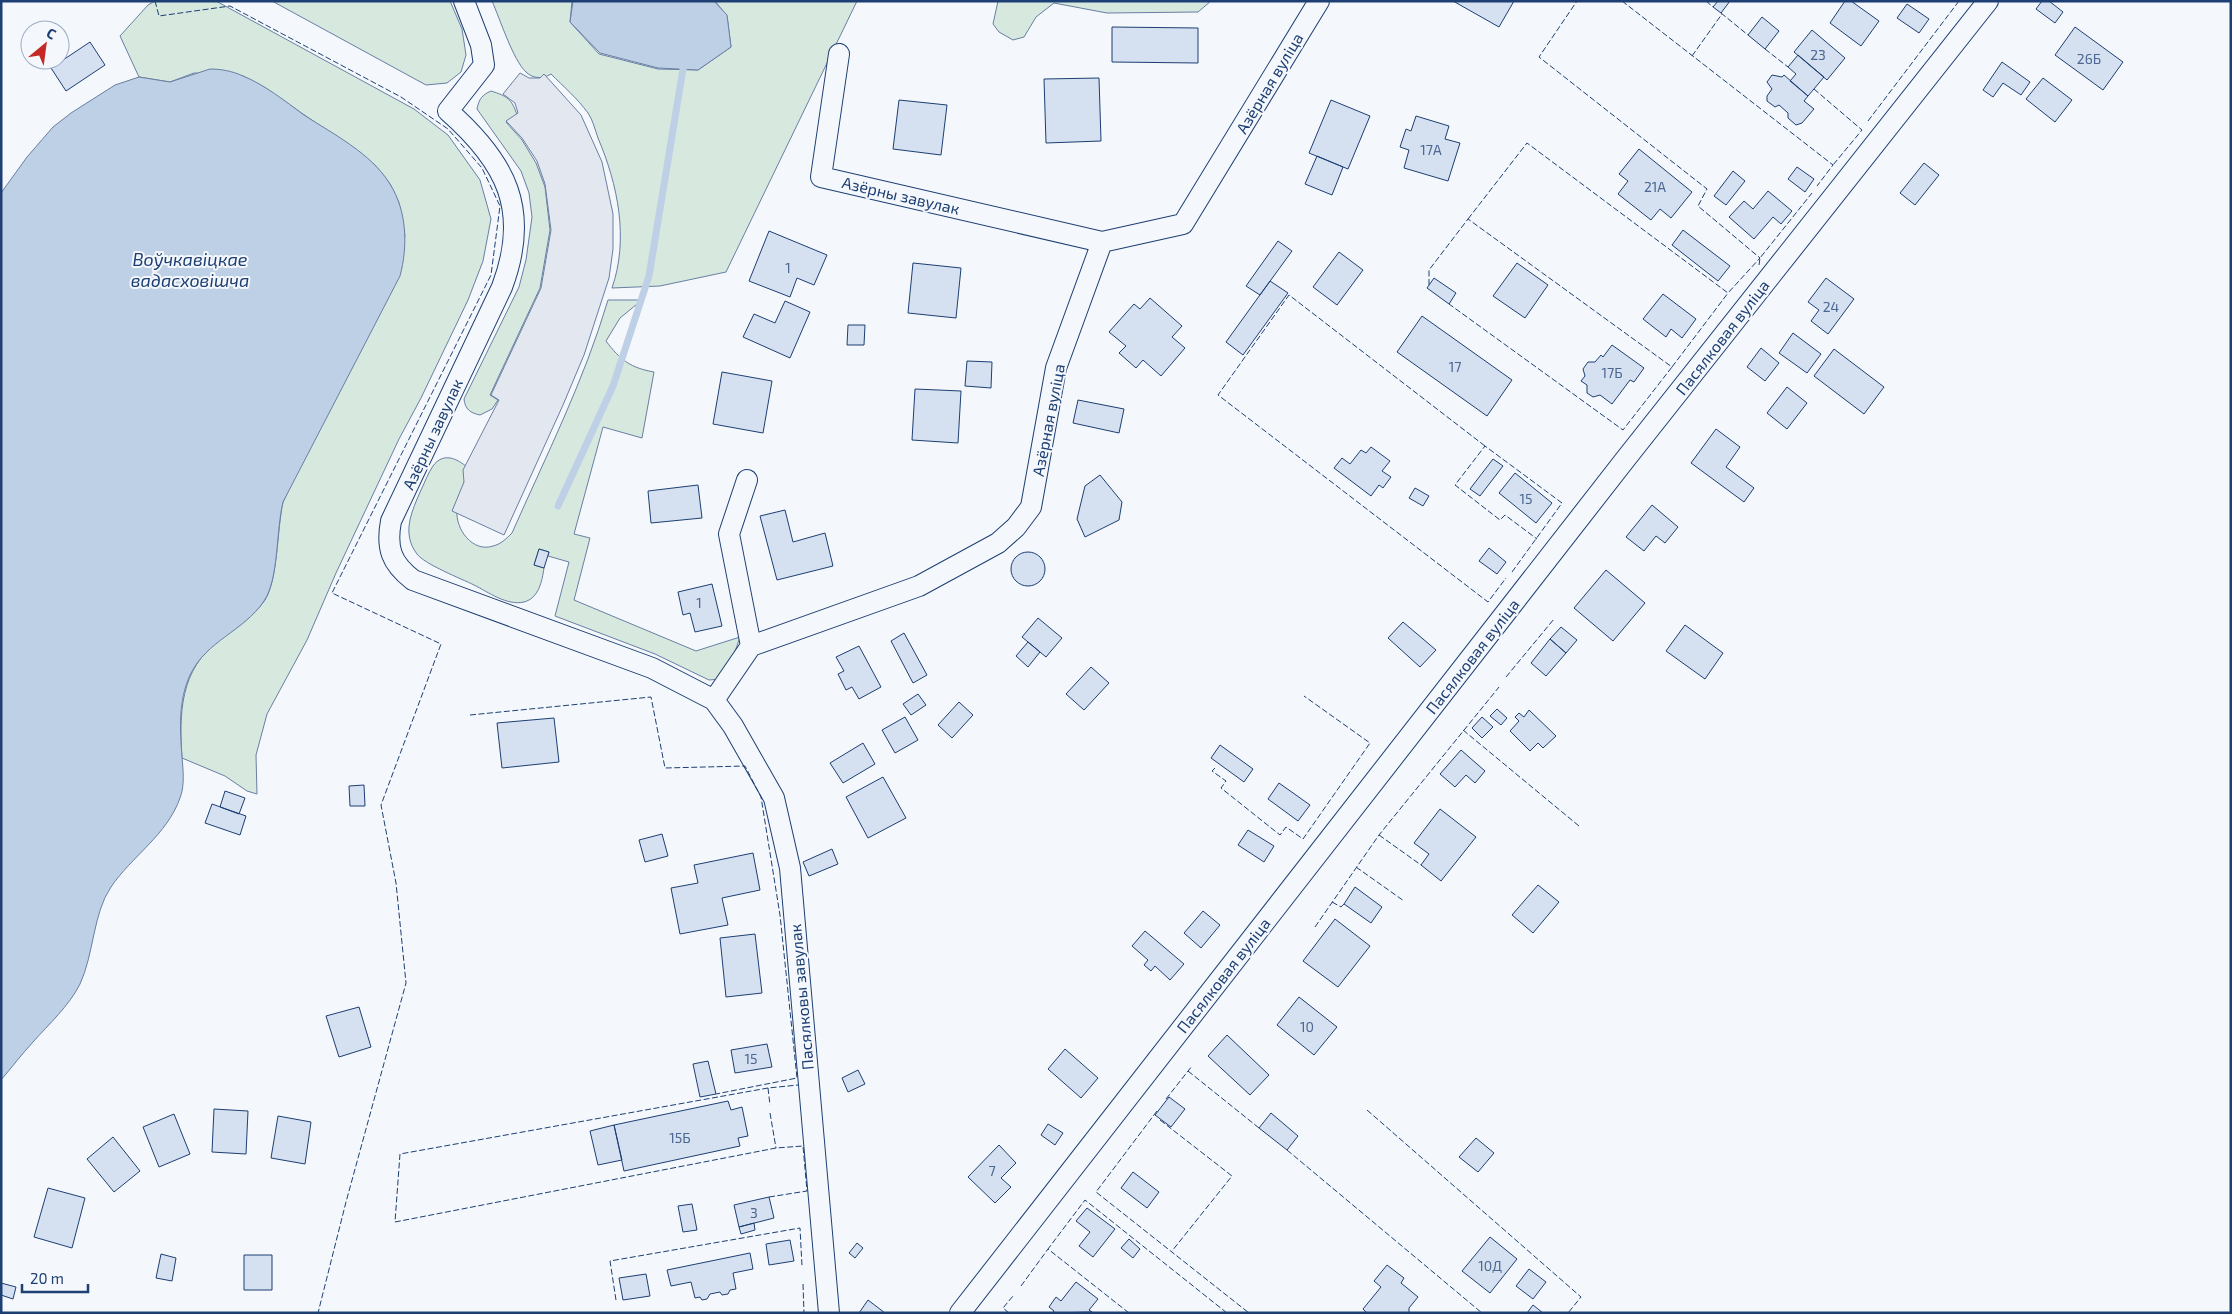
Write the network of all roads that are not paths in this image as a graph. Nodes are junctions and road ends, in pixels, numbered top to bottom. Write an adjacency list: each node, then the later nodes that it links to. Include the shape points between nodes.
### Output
1 (464, 1): 8 (street, Азёрны завулак, via 482,45 484,65 448,110 479,140 502,171 512,207 514,246 502,287 391,521 388,538 391,555 400,570 413,580 652,668)
2 (1319, 1): 5 (street, Азёрная вуліца, via 1183,224)
3 (1988, 1): 10 (street, Пасялковая вуліца, via 1624,461)
4 (839, 54): 5 (street, Азёрны завулак, via 821,177)
5 (1102, 242): 7 (street, Азёрная вуліца, via 1056,368 1031,507 1016,527 998,543 919,586)
6 (747, 480): 7 (street, via 729,534)
7 (751, 646): 8 (street)
8 (714, 700): 9 (street, Пасялковы завулак, via 733,726 774,798 790,868)
9 (828, 1313)
10 (960, 1313)

